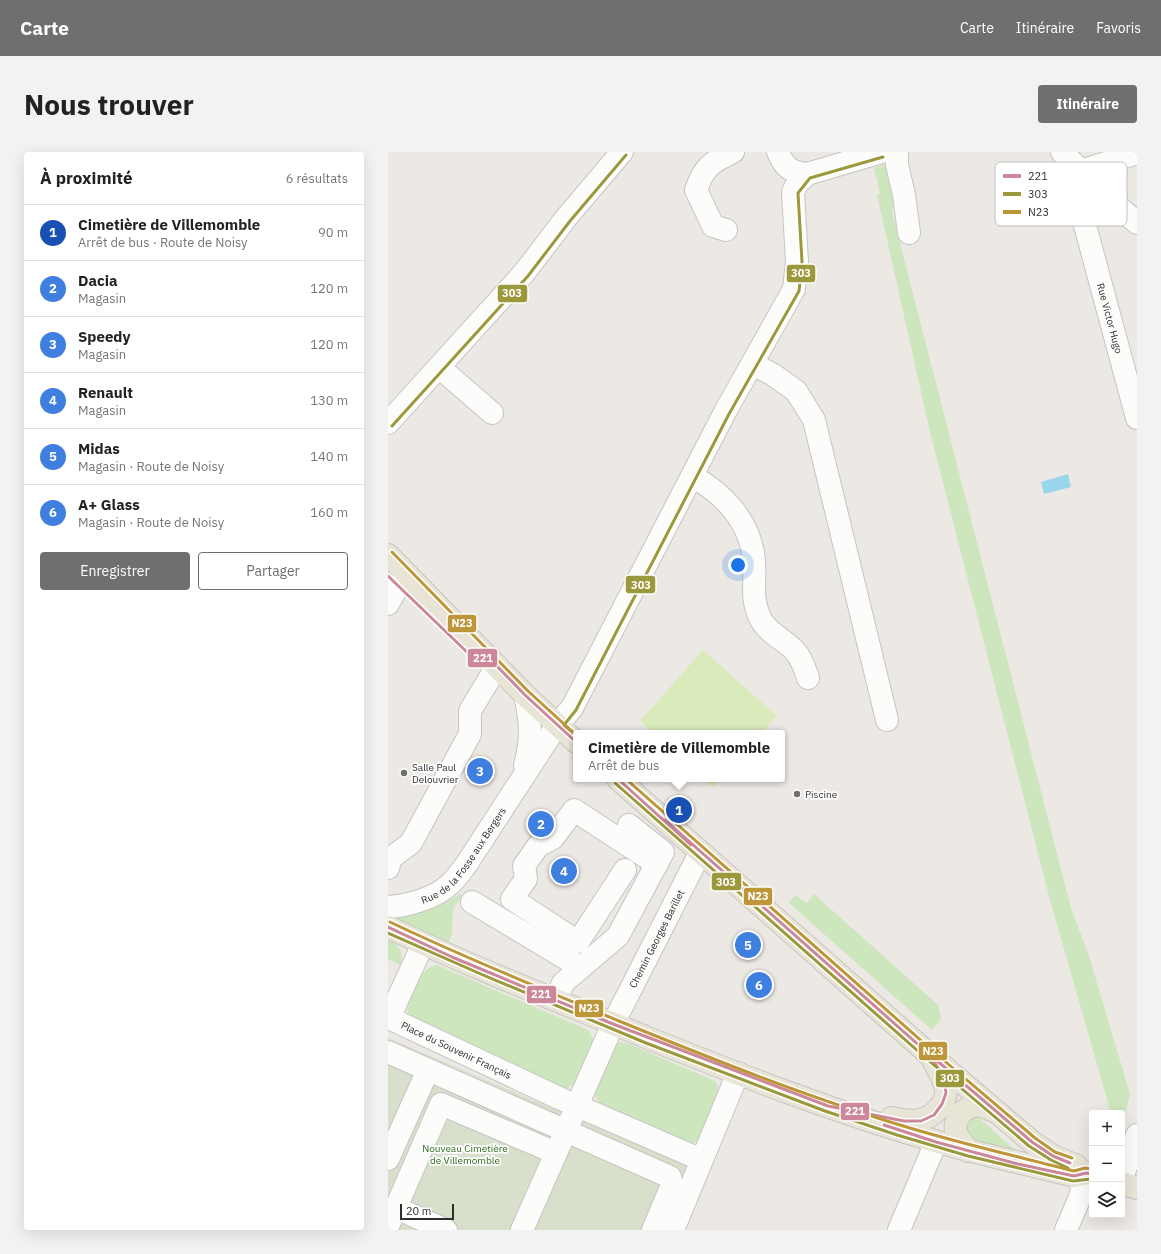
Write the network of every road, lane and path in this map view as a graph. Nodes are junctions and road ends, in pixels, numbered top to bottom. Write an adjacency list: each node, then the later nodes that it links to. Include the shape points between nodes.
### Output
1 (622, 152): 17 (street, via 566,218 529,277)
2 (733, 152): 14 (street, via 718,159 702,172 696,190 713,226)
3 (778, 152): 10 (street, via 782,163 788,169)
4 (882, 152): 10 (street)
5 (897, 152): 15 (street)
6 (1062, 152): 8 (street)
7 (1137, 153): 9 (street)
8 (1072, 162)
9 (1109, 162)
10 (807, 174): 16 (street, Rue de la Fosse aux Bergers, via 793,192 798,262 794,288)
11 (1127, 214): 12 (street)
12 (1137, 223)
13 (1085, 226): 19 (street, Rue Victor Hugo)
14 (726, 230)
15 (909, 232)
16 (752, 364): 21 (street, Rue de la Fosse aux Bergers); 27 (street, via 796,391 814,420)
17 (439, 367): 18 (street); 20 (street)
18 (492, 413)
19 (1137, 418)
20 (388, 423)
21 (692, 476): 25 (street, via 712,487 742,519 751,540 754,561 753,600 760,619 769,631 796,652); 28 (street, Rue de la Fosse aux Bergers, via 572,708)
22 (388, 555): 24 (main road)
23 (391, 589): 24 (main road, via 470,655)
24 (494, 663): 26 (main road); 35 (street, via 470,711 470,734 411,843 391,858)
25 (808, 678)
26 (525, 695): 28 (main road); 30 (street, Rue de la Fosse aux Bergers, via 531,721 530,746)
27 (887, 720)
28 (557, 725): 29 (main road); 30 (street, Rue de la Fosse aux Bergers)
29 (573, 739)
30 (521, 780): 38 (street, Rue de la Fosse aux Bergers, via 466,865 449,885 432,895)
31 (621, 782): 32 (main road)
32 (639, 798): 33 (main road); 34 (street, via 626,830 663,852)
33 (700, 853): 44 (street, Chemin Georges Barillet); 46 (main road, via 867,997)
34 (656, 864): 36 (street, via 574,810 554,838 538,846 524,866 526,879 512,899 578,942); 41 (street, via 618,936)
35 (388, 868)
36 (625, 870)
37 (472, 902): 41 (street)
38 (388, 907)
39 (388, 927): 40 (main road)
40 (423, 944): 42 (main road); 43 (street, Place du Souvenir Français)
41 (580, 967): 42 (street, via 563,983)
42 (556, 1000): 44 (main road)
43 (388, 1019): 49 (street, Place du Souvenir Français)
44 (613, 1024): 48 (main road); 49 (street)
45 (388, 1052): 47 (street)
46 (931, 1056): 50 (main road, via 944,1079 946,1093 934,1115 921,1121 904,1121); 51 (main road)
47 (428, 1070): 52 (street); 57 (street)
48 (738, 1073): 50 (main road); 58 (street)
49 (577, 1106): 52 (street); 58 (street, Place du Souvenir Français)
50 (828, 1106): 54 (main road)
51 (997, 1112): 55 (main road, via 981,1106 969,1108 961,1113 956,1121 957,1134); 59 (main road, via 1052,1156)
52 (566, 1131): 56 (street); 64 (street, via 670,1177 672,1185)
53 (1137, 1135): 60 (street)
54 (936, 1142): 55 (main road); 66 (street)
55 (968, 1151): 59 (main road, via 1074,1176)
56 (556, 1153): 61 (street, via 441,1104); 63 (street)
57 (388, 1159)
58 (702, 1160): 65 (street)
59 (1089, 1173): 67 (street)
60 (1129, 1179)
61 (392, 1217): 62 (street)
62 (446, 1230)
63 (522, 1230)
64 (652, 1230)
65 (673, 1230)
66 (899, 1230)
67 (1066, 1230)

